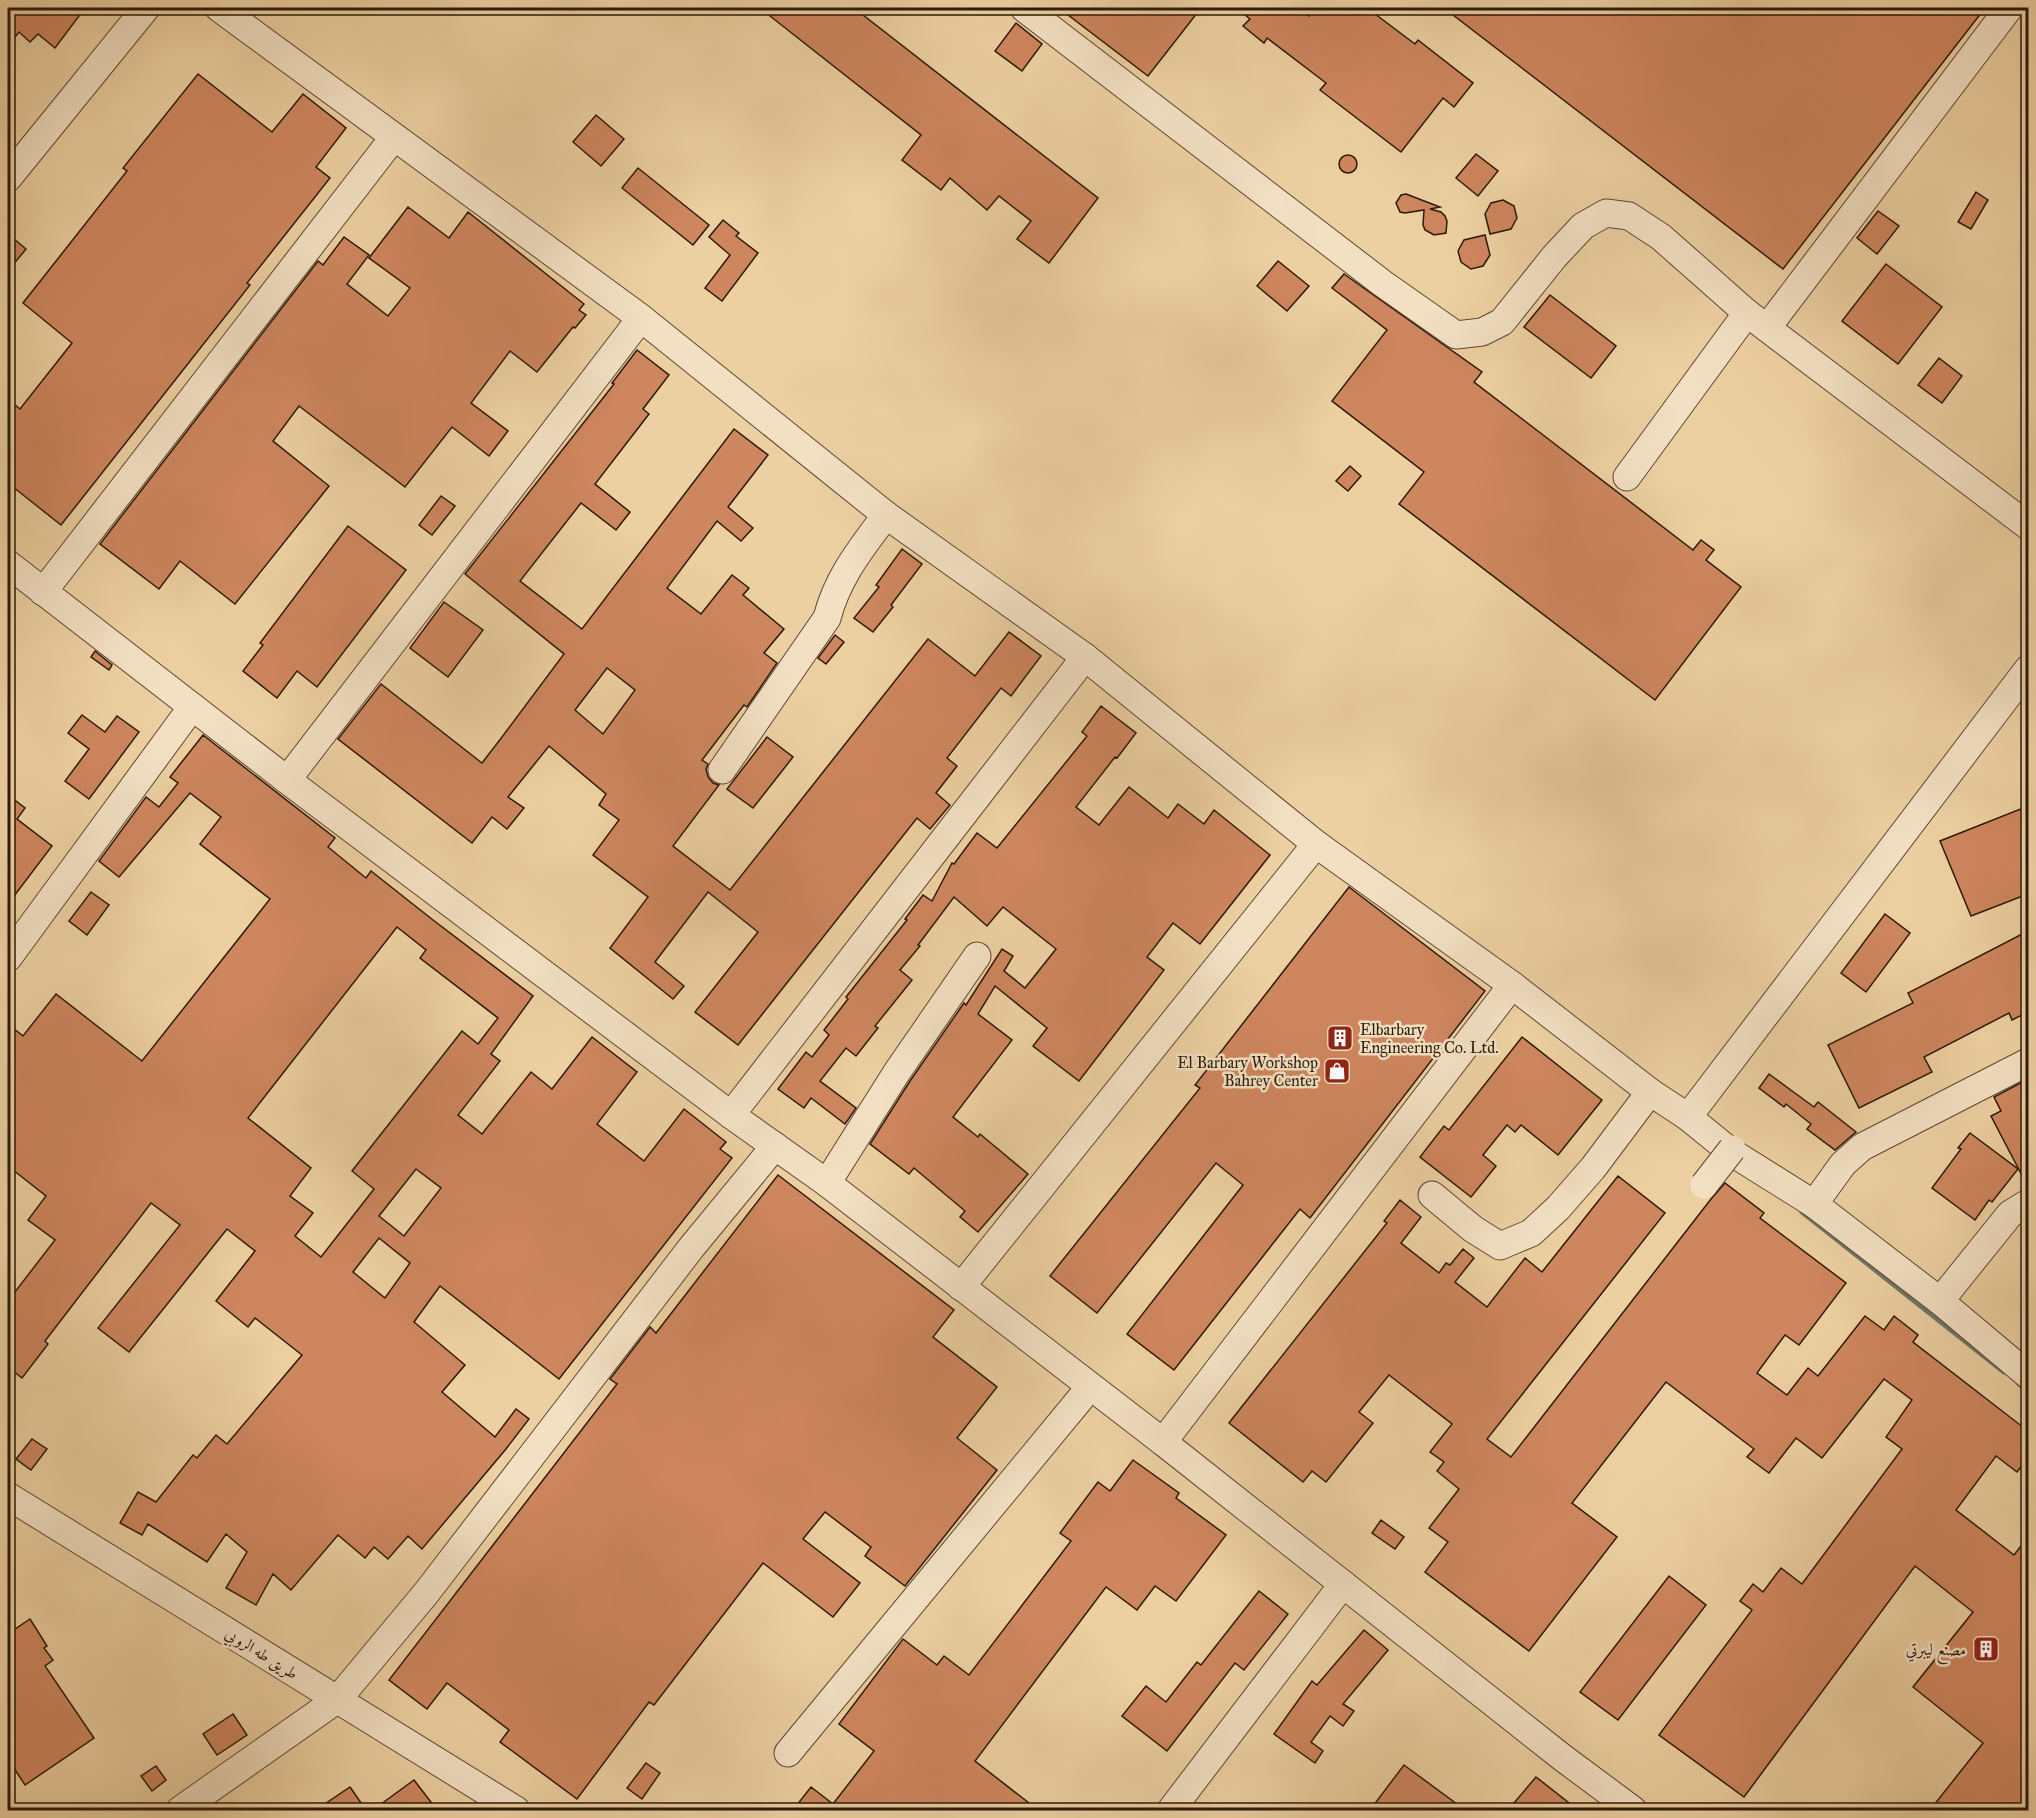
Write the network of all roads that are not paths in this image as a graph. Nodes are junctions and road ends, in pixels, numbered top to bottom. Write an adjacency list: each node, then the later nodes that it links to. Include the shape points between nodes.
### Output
1 (146, 8): 6 (street)
2 (219, 8): 5 (street)
3 (1024, 8): 8 (street, via 1382,283 1456,335 1482,332 1502,322 1582,226 1606,213 1629,216 1661,237)
4 (2008, 8): 8 (street)
5 (394, 137): 7 (street); 13 (street)
6 (8, 178)
7 (641, 318): 10 (street); 18 (street)
8 (1757, 321): 9 (street); 11 (street)
9 (1627, 477)
10 (886, 515): 14 (street); 17 (street, via 843,574 827,618)
11 (2028, 526)
12 (8, 564): 13 (street)
13 (43, 592): 16 (street)
14 (1085, 657): 19 (street); 25 (street)
15 (2028, 669): 26 (street)
16 (192, 706): 18 (street); 21 (street)
17 (722, 770)
18 (287, 780): 25 (street)
19 (1316, 844): 22 (street); 34 (street)
20 (977, 956): 29 (street)
21 (8, 958)
22 (1512, 985): 24 (street); 38 (street)
23 (2028, 1062): 33 (street, via 1862,1147 1843,1164)
24 (1650, 1092): 26 (street); 31 (street, via 1593,1168 1531,1233 1500,1246)
25 (731, 1115): 27 (street)
26 (1688, 1117): 28 (street)
27 (775, 1146): 29 (street); 41 (street)
28 (1731, 1150): 30 (street, bridge); 33 (street)
29 (827, 1183): 34 (street)
30 (1704, 1185)
31 (1432, 1195)
32 (2028, 1203): 35 (street, via 2010,1214)
33 (1814, 1204): 35 (street)
34 (961, 1287): 37 (street)
35 (1940, 1301): 36 (street)
36 (2028, 1375)
37 (1090, 1387): 38 (street); 42 (street)
38 (1163, 1442): 40 (street)
39 (8, 1496): 41 (street, طريق طه الروبي)
40 (1343, 1584): 45 (street); 46 (street)
41 (338, 1700): 43 (street); 44 (street, طريق طه الروبي)
42 (789, 1753)
43 (180, 1810)
44 (516, 1810)
45 (1171, 1810)
46 (1633, 1810)

